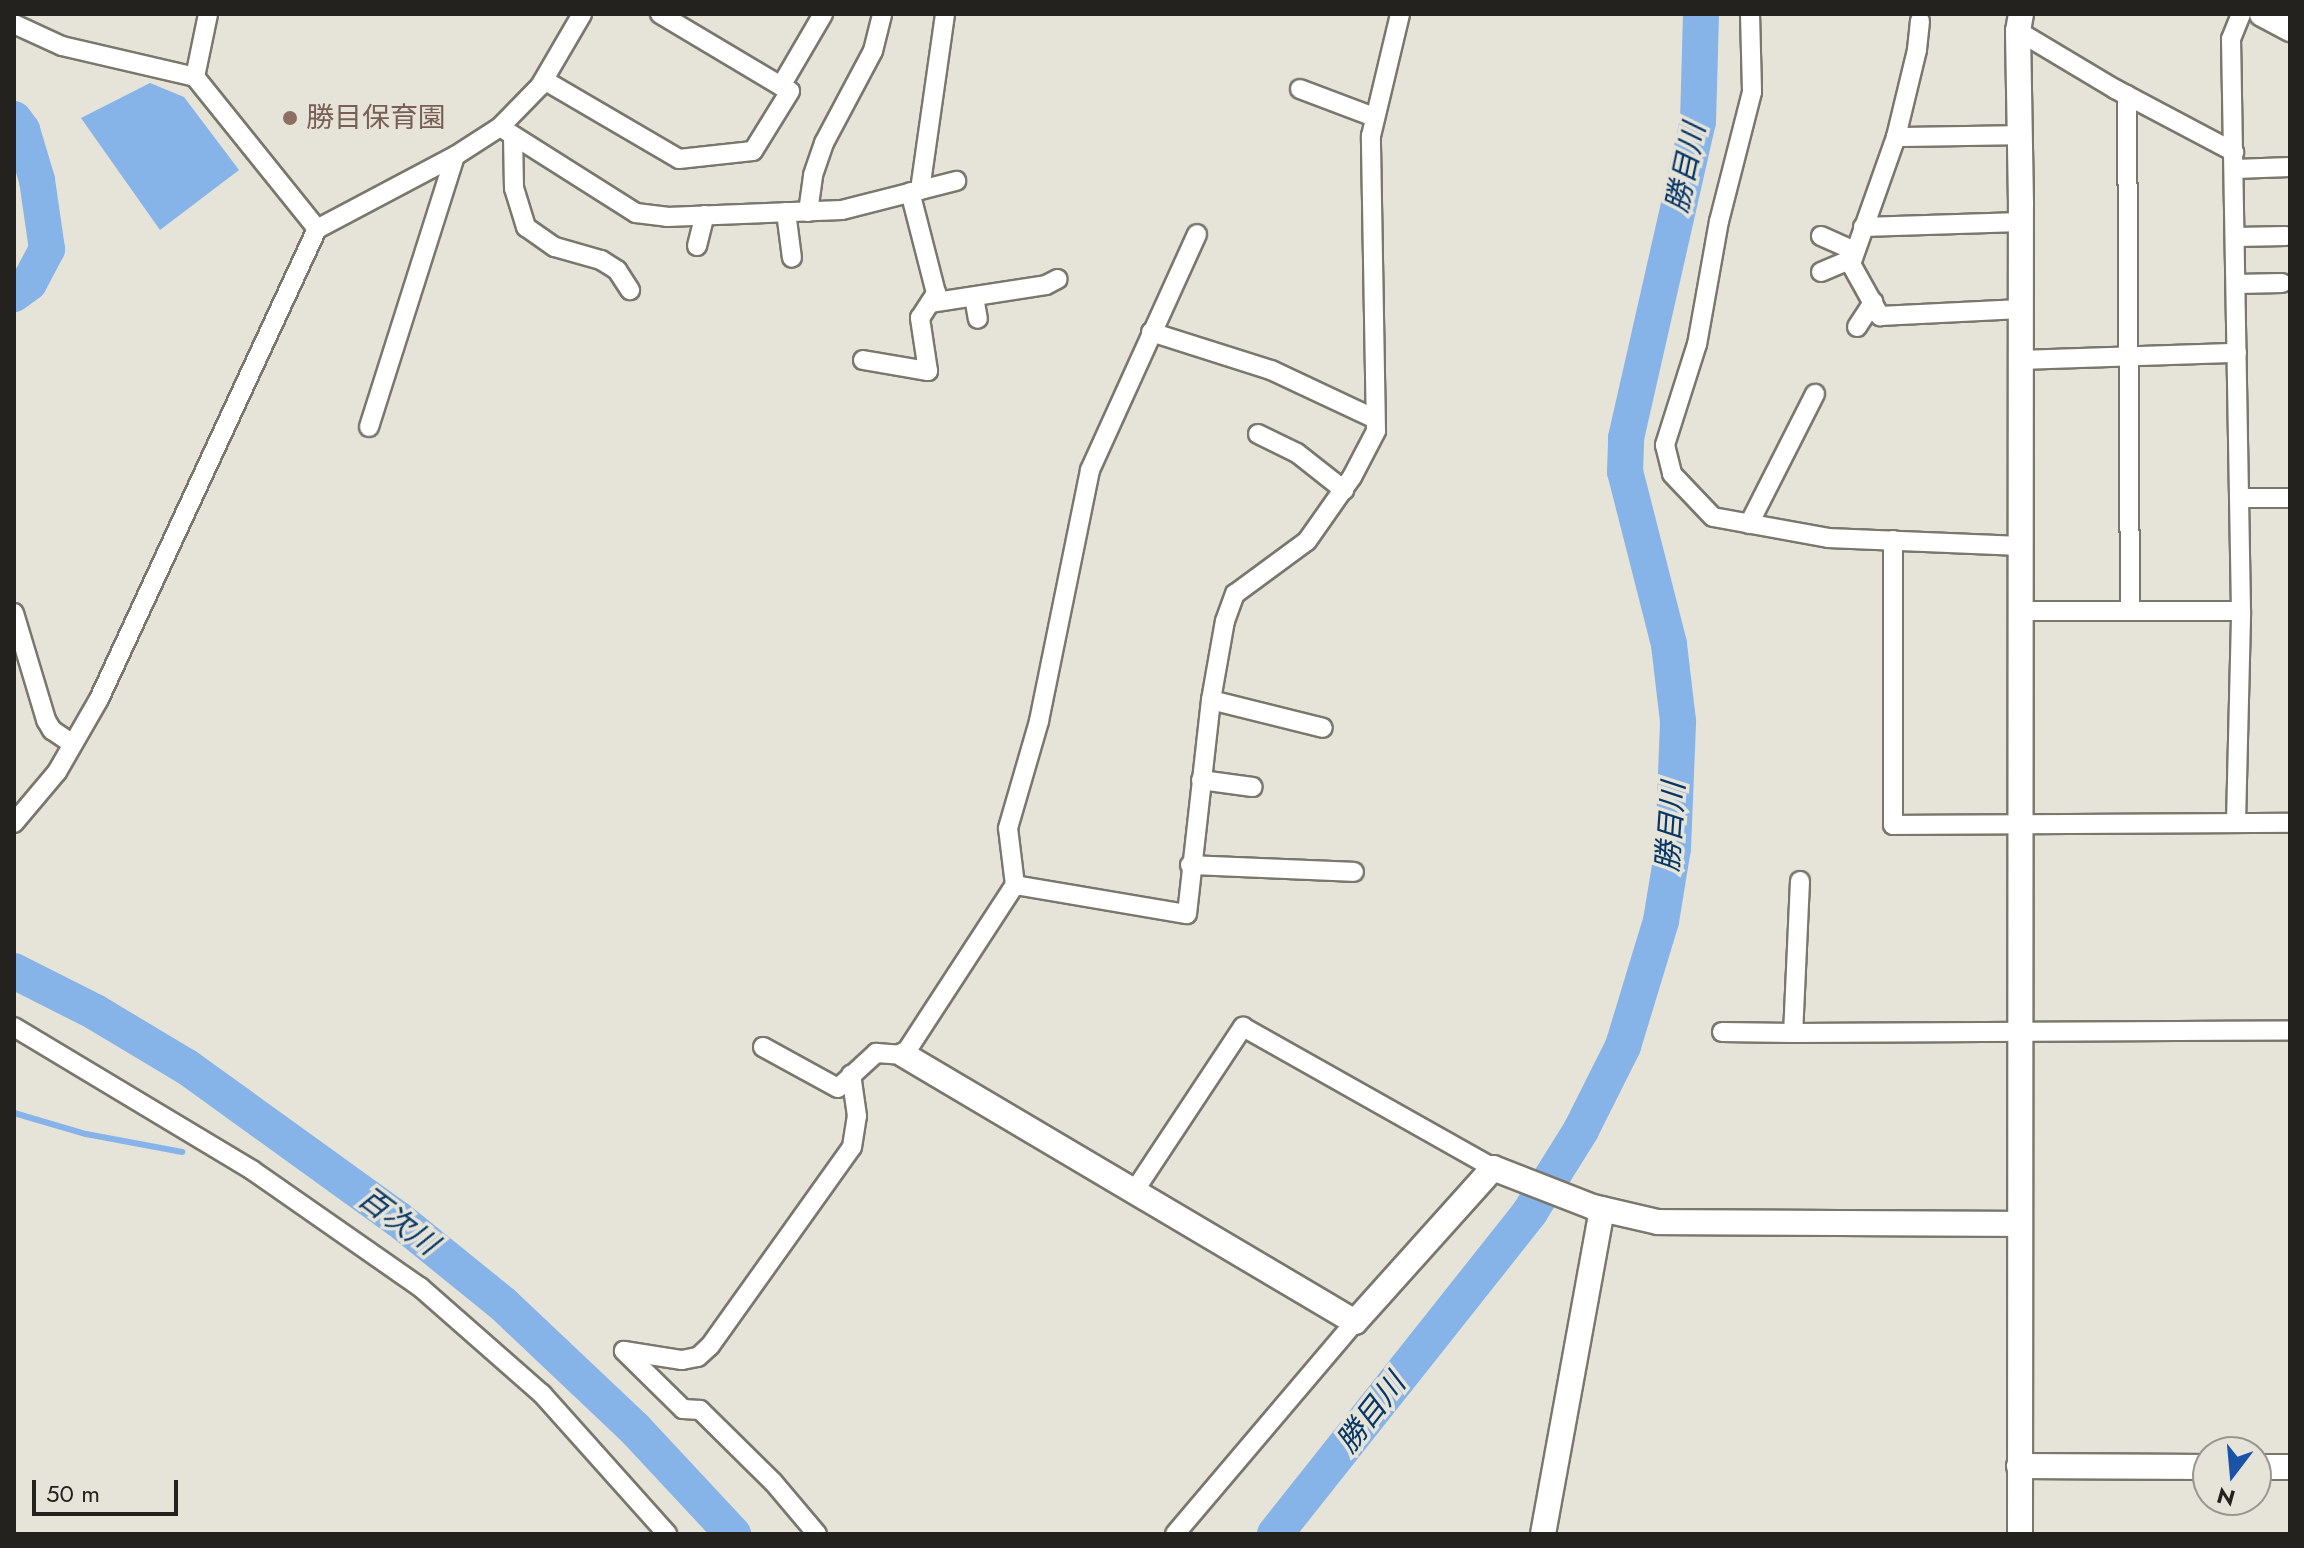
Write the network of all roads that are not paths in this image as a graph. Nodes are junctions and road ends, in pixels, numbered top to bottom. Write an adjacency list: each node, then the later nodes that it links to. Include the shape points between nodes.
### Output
1 (208, 14): 15 (street)
2 (582, 14): 16 (street)
3 (660, 14): 17 (street)
4 (823, 14): 17 (street)
5 (882, 14): 30 (street, via 873,51 824,143)
6 (945, 14): 28 (street)
7 (1400, 14): 20 (street)
8 (1750, 14): 65 (street, via 1752,92 1719,221 1697,344 1665,445 1672,474 1713,517)
9 (2241, 14): 25 (street, via 2231,39)
10 (2262, 14): 14 (street)
11 (1920, 21): 23 (street)
12 (2019, 23): 19 (street); 22 (street)
13 (14, 24): 15 (street, via 62,46)
14 (2290, 29)
15 (195, 77): 34 (street)
16 (544, 80): 17 (street, via 679,159 753,151 790,91); 21 (street)
17 (781, 86)
18 (1300, 89): 20 (street)
19 (2127, 95): 25 (street); 55 (street)
20 (1374, 117): 59 (street)
21 (507, 132): 24 (street); 31 (street, via 636,213); 46 (street, via 514,188 526,227 555,247 601,260 617,270)
22 (2020, 135): 23 (street); 32 (street)
23 (1896, 137): 33 (street)
24 (455, 156): 34 (street); 60 (street)
25 (2234, 161): 26 (street); 38 (street)
26 (2290, 167)
27 (956, 181): 28 (street)
28 (915, 191): 30 (street, via 842,210); 49 (street, via 936,293)
29 (786, 212): 30 (street); 31 (street); 41 (street)
30 (808, 212)
31 (705, 215): 39 (street)
32 (2021, 222): 33 (street); 50 (street)
33 (1863, 227): 40 (street)
34 (317, 229): 74 (street, via 99,699)
35 (1197, 234): 53 (street)
36 (1821, 236): 40 (street)
37 (2286, 236): 38 (street)
38 (2236, 237): 45 (street)
39 (697, 246)
40 (1853, 255): 42 (street); 48 (street, via 1851,264)
41 (792, 258)
42 (1821, 272)
43 (1058, 279): 47 (street)
44 (2282, 283): 45 (street)
45 (2236, 284): 54 (street)
46 (630, 290)
47 (974, 297): 49 (street); 51 (street)
48 (1873, 302): 50 (street, via 1880,316); 52 (street)
49 (930, 303): 56 (street, via 920,318 928,371)
50 (2021, 309): 57 (street)
51 (978, 319)
52 (1857, 327)
53 (1151, 332): 59 (street, via 1271,370); 84 (street, via 1090,470 1039,721 1008,828)
54 (2237, 353): 55 (street); 63 (street)
55 (2129, 356): 57 (street); 69 (street)
56 (863, 360)
57 (2021, 360): 67 (street)
58 (1815, 394): 65 (street)
59 (1375, 419): 62 (street, via 1376,431)
60 (369, 427)
61 (1258, 434): 62 (street, via 1297,453)
62 (1344, 490): 72 (street, via 1307,541 1235,594)
63 (2239, 498): 64 (street); 70 (street)
64 (2290, 498)
65 (1749, 524): 66 (street, via 1828,538)
66 (1893, 540): 67 (street); 79 (street, via 1893,825)
67 (2021, 546): 68 (street)
68 (2021, 611): 69 (street); 79 (street)
69 (2130, 611): 70 (street)
70 (2241, 611): 77 (street)
71 (14, 613): 74 (street, via 46,720)
72 (1211, 700): 73 (street); 75 (street)
73 (1323, 728)
74 (73, 744): 78 (street)
75 (1201, 780): 76 (street); 81 (street)
76 (1253, 787)
77 (2236, 822): 79 (street); 80 (street)
78 (14, 823)
79 (2022, 823): 86 (street)
80 (2290, 823)
81 (1190, 865): 82 (street); 84 (street, via 1187,914)
82 (1354, 872)
83 (1800, 881): 89 (street)
84 (1015, 885): 91 (street)
85 (14, 1027): 100 (street, via 252,1170 420,1287 542,1394)
86 (2021, 1029): 87 (street); 89 (street); 96 (street)
87 (2290, 1030)
88 (1722, 1032): 89 (street)
89 (1793, 1033)
90 (763, 1047): 92 (street, via 838,1088)
91 (904, 1055): 92 (street, via 876,1053); 94 (street)
92 (851, 1074): 101 (street, via 857,1116 852,1147 710,1346 698,1357 682,1360 624,1351 683,1409 700,1410)
93 (1498, 1170): 94 (street, via 1243,1027); 95 (street); 97 (street)
94 (1135, 1190): 97 (street)
95 (1598, 1208): 96 (street, via 1658,1222); 103 (street)
96 (2020, 1224): 98 (street)
97 (1355, 1322): 102 (street)
98 (2019, 1466): 99 (street); 104 (street)
99 (2192, 1467)
100 (667, 1534)
101 (817, 1534)
102 (1175, 1534)
103 (1543, 1534)
104 (2020, 1534)

